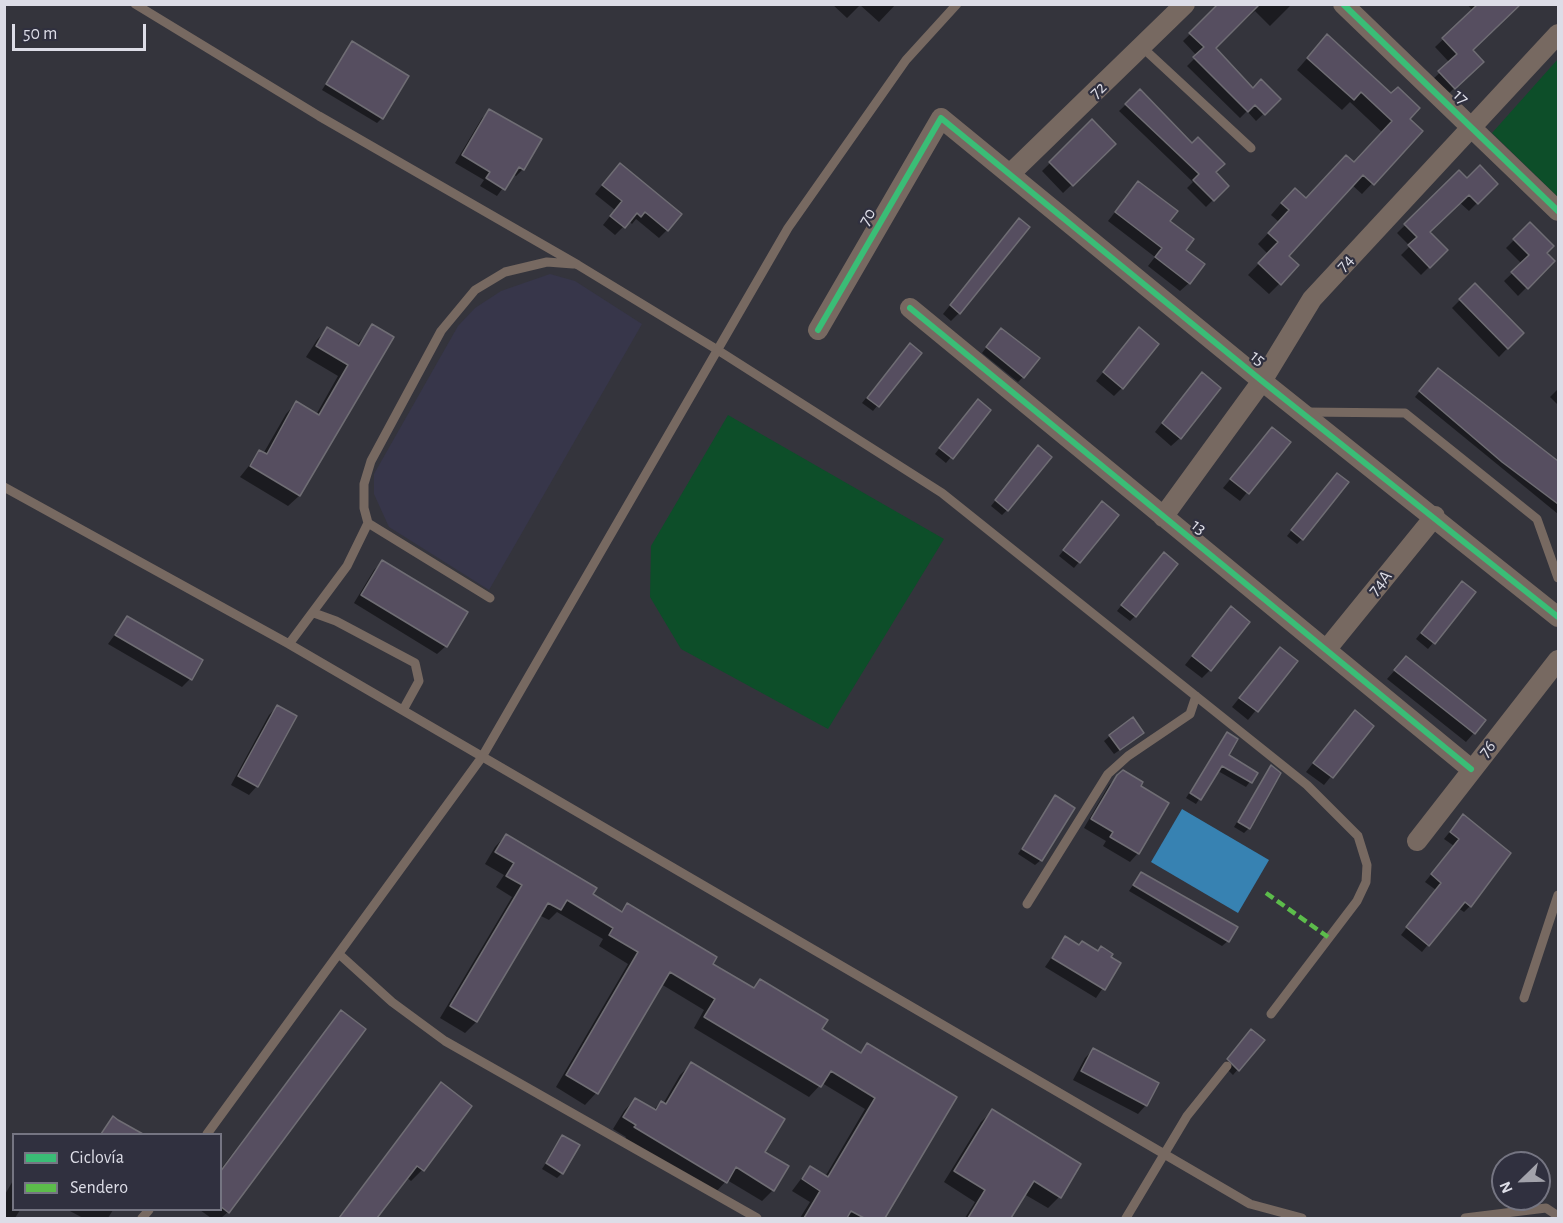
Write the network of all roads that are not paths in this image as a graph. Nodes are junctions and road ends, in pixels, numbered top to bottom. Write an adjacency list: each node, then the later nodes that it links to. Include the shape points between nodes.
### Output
1 (135, 4): 12 (lane)
2 (957, 4): 15 (lane, via 906,60 788,228)
3 (1185, 4): 6 (street, 72)
4 (1343, 4): 8 (street, 17)
5 (1558, 34): 8 (street, 74)
6 (1143, 48): 9 (lane); 10 (street, 72)
7 (942, 118): 10 (street, 15); 14 (street, 70)
8 (1470, 126): 11 (street, 17); 16 (street, 74, via 1312,299)
9 (1251, 148)
10 (1010, 174): 16 (street, 15)
11 (1558, 211)
12 (578, 265): 15 (lane); 21 (lane, via 547,262 505,272 475,290 441,331 371,461 364,484)
13 (910, 308): 20 (street, 13)
14 (818, 330)
15 (716, 349): 29 (lane, via 942,493); 31 (lane)
16 (1262, 381): 17 (street, 15); 20 (street, 74)
17 (1302, 412): 19 (street, 15); 22 (lane, via 1405,413 1537,519)
18 (4, 487): 26 (lane)
19 (1435, 516): 25 (street, 15); 27 (street, 74A)
20 (1163, 517): 27 (street, 13)
21 (368, 523): 23 (lane); 24 (lane, via 347,566)
22 (1558, 578)
23 (490, 598)
24 (314, 613): 26 (lane); 30 (lane, via 415,663 419,681)
25 (1558, 617)
26 (289, 644): 30 (lane)
27 (1326, 650): 32 (street, 13)
28 (1558, 660): 32 (street, 76)
29 (1196, 696): 35 (lane, via 1190,714 1108,774); 38 (lane, via 1314,792 1358,836 1367,865 1366,882 1358,901)
30 (403, 710): 31 (lane)
31 (482, 757): 36 (lane); 41 (lane)
32 (1471, 769): 33 (street, 76)
33 (1417, 841)
34 (1558, 895): 37 (lane)
35 (1027, 904)
36 (339, 954): 40 (lane); 43 (lane, via 445,1041)
37 (1524, 998)
38 (1271, 1014)
39 (1227, 1066): 41 (lane, via 1187,1116)
40 (208, 1133)
41 (1164, 1155): 44 (lane); 45 (lane, via 1250,1204)
42 (1558, 1216): 46 (lane, via 1546,1208)
43 (757, 1218)
44 (1126, 1218)
45 (1302, 1218)
46 (1465, 1218)

